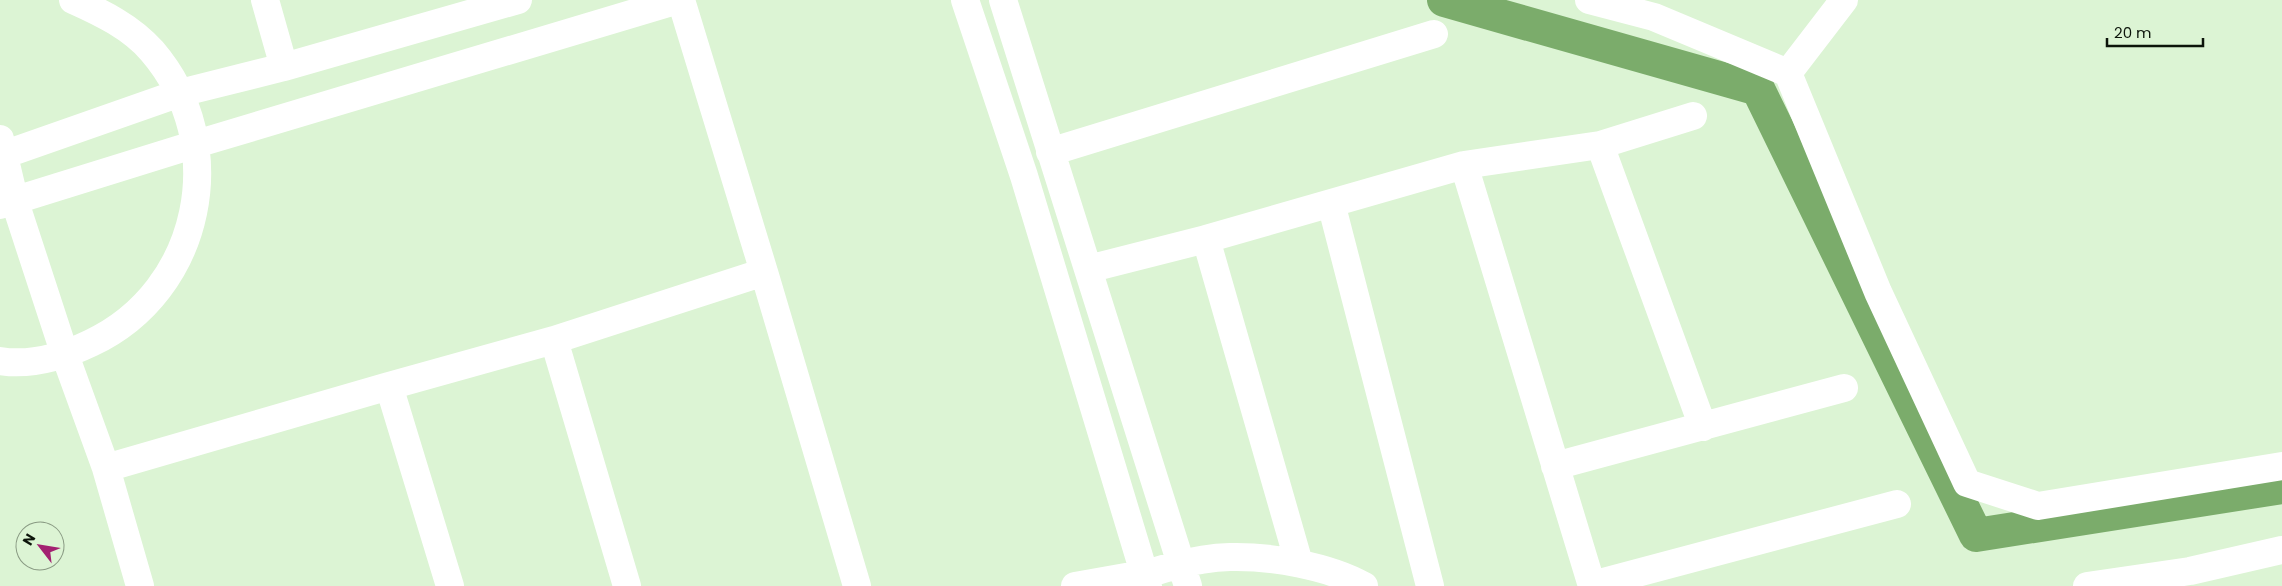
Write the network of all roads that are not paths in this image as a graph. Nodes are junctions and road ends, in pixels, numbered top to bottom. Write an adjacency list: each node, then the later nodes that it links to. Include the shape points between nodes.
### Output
1 (73, 0): 12 (street, via 112,18 152,51)
2 (265, 0): 10 (street)
3 (518, 0): 10 (street)
4 (679, 0): 14 (street); 23 (street)
5 (965, 0): 38 (street, via 1024,176)
6 (1003, 0): 17 (street)
7 (1589, 0): 11 (street, via 1654,18)
8 (1844, 0): 11 (street)
9 (1434, 34): 17 (street)
10 (284, 66): 12 (street)
11 (1788, 73): 31 (street, via 1878,292 1967,483 2038,506)
12 (180, 94): 14 (street); 16 (street)
13 (1693, 116): 15 (street)
14 (196, 144): 19 (street); 25 (street, via 197,197 183,250 155,296 114,332)
15 (1600, 145): 18 (street); 29 (street)
16 (1, 150): 19 (street)
17 (1050, 152): 22 (street)
18 (1464, 165): 20 (street); 30 (street)
19 (7, 203): 25 (street)
20 (1331, 203): 21 (street); 46 (street)
21 (1206, 239): 22 (street); 35 (street)
22 (1088, 269): 36 (street)
23 (764, 272): 24 (street); 42 (street)
24 (554, 340): 27 (street); 41 (street)
25 (65, 355): 26 (street, via 11,363); 32 (street)
26 (0, 361)
27 (389, 386): 32 (street); 40 (street)
28 (1844, 388): 29 (street)
29 (1703, 427): 30 (street)
30 (1555, 466): 47 (street)
31 (2282, 466)
32 (106, 468): 39 (street)
33 (1897, 504): 47 (street)
34 (2282, 550): 37 (street)
35 (1299, 563): 36 (street, via 1230,557); 45 (street)
36 (1185, 575): 38 (street)
37 (2192, 578): 48 (street)
38 (1147, 580): 43 (street); 44 (street)
39 (140, 586)
40 (450, 586)
41 (627, 586)
42 (857, 586)
43 (1075, 586)
44 (1120, 586)
45 (1364, 586)
46 (1430, 586)
47 (1592, 586)
48 (2087, 586)

